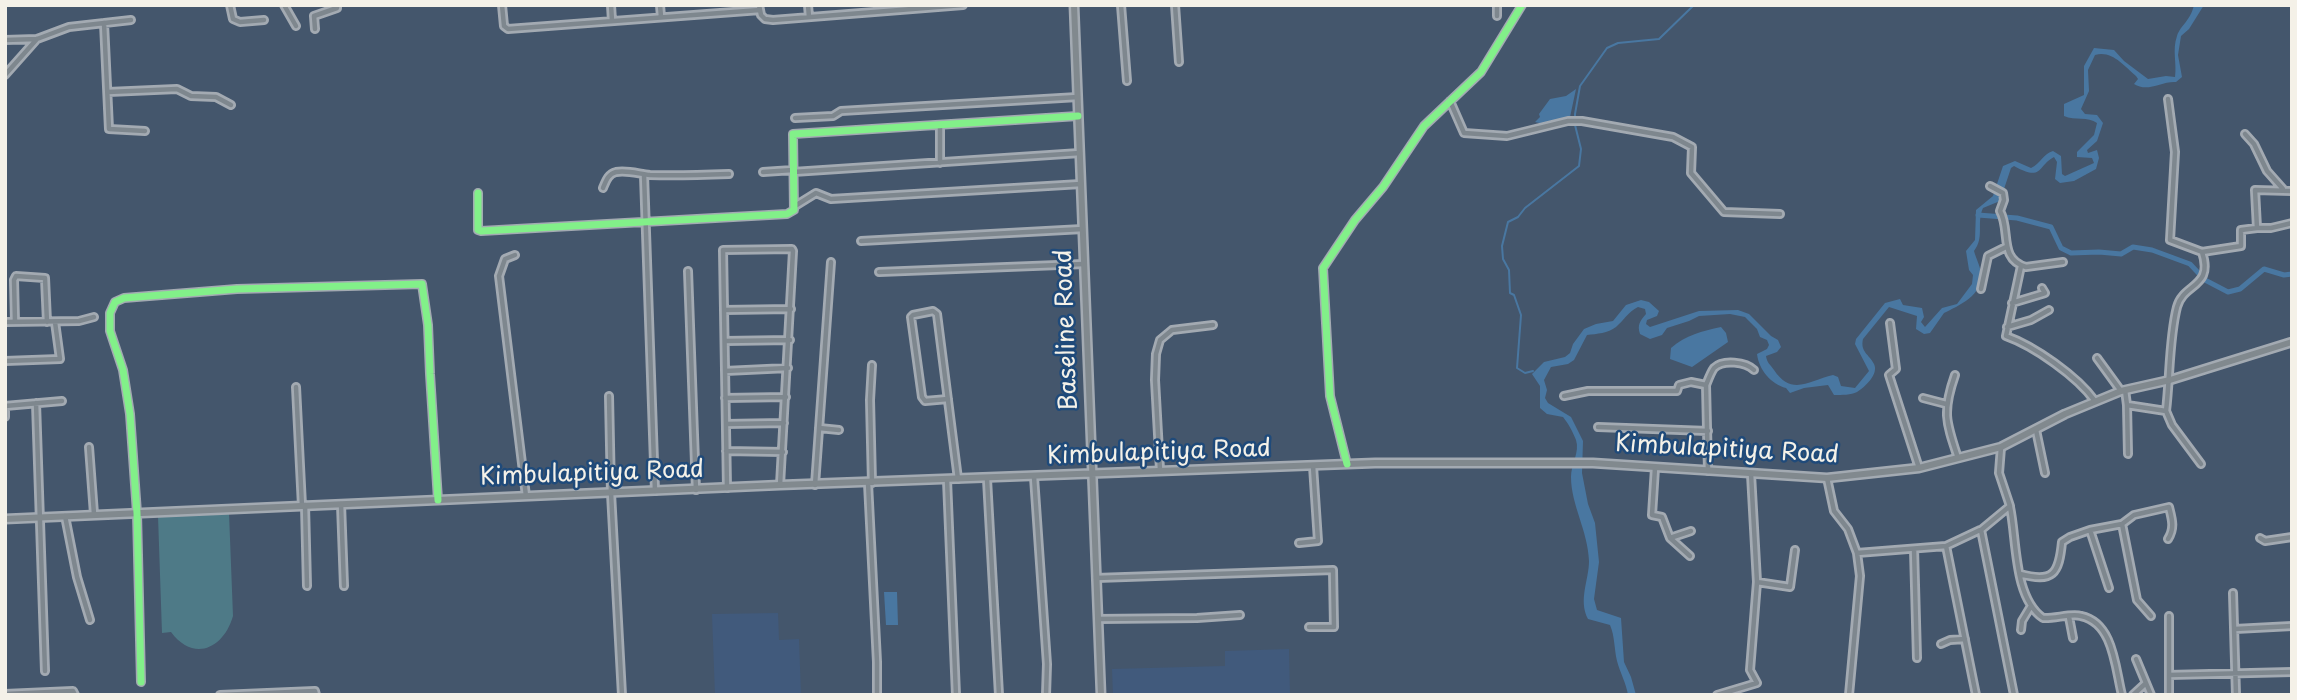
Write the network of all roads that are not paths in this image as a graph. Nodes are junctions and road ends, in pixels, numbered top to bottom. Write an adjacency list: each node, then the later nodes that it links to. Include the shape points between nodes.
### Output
1 (230, 5): 19 (street, via 233,19)
2 (284, 5): 22 (street)
3 (337, 5): 23 (street, via 314,16)
4 (502, 5): 20 (street, via 508,29)
5 (611, 5): 20 (street)
6 (660, 5): 16 (street)
7 (808, 5): 17 (street)
8 (963, 5): 17 (street)
9 (1074, 5): 30 (main road, Baseline Road)
10 (1121, 5): 28 (street)
11 (1175, 5): 26 (street)
12 (1497, 5): 15 (street)
13 (1522, 5): 32 (street, via 1481,72)
14 (759, 8): 16 (street); 17 (street, via 765,19)
15 (1497, 16)
16 (661, 17): 20 (street)
17 (809, 17)
18 (131, 20): 21 (street)
19 (264, 20)
20 (612, 21)
21 (104, 23): 24 (street, via 69,27); 29 (street)
22 (296, 26)
23 (315, 29)
24 (37, 39): 25 (street); 27 (street)
25 (5, 40)
26 (1179, 62)
27 (5, 75)
28 (1126, 81)
29 (107, 92): 33 (street, via 177,89); 37 (street, via 109,129)
30 (1077, 97): 34 (main road, Baseline Road); 35 (street, via 841,111 833,116)
31 (2168, 99): 59 (street, via 2175,152 2170,240)
32 (1450, 101): 52 (street, via 1464,134 1507,136 1582,121 1673,137 1692,146 1691,173 1724,212); 122 (street, via 1424,126 1323,268 1330,396)
33 (231, 105)
34 (1078, 116): 36 (street); 39 (main road, Baseline Road)
35 (795, 118)
36 (940, 126): 40 (street); 41 (street, via 793,134)
37 (145, 131)
38 (2245, 134): 48 (street)
39 (1080, 153): 40 (street); 45 (main road, Baseline Road)
40 (940, 163): 41 (street)
41 (793, 171): 42 (street); 51 (street)
42 (762, 172)
43 (729, 174): 44 (street)
44 (644, 175): 47 (street, via 614,172); 53 (street)
45 (1081, 184): 51 (street, via 831,199 816,193); 56 (main road, Baseline Road)
46 (1990, 186): 58 (street, via 2003,193 2000,211)
47 (603, 188)
48 (2283, 190): 49 (street); 55 (street, via 2255,190)
49 (2292, 191)
50 (478, 193): 53 (street, via 481,231)
51 (794, 206): 53 (street, via 787,214)
52 (1780, 214)
53 (645, 221): 142 (street)
54 (2292, 223): 55 (street)
55 (2257, 228): 59 (street, via 2241,230 2241,246)
56 (1083, 229): 57 (street); 63 (main road, Baseline Road)
57 (861, 241)
58 (2006, 247): 64 (street); 68 (street, via 1988,256)
59 (2202, 252): 91 (street, via 2205,273 2177,303)
60 (515, 255): 144 (street, via 505,259 499,276)
61 (831, 262): 112 (street)
62 (2063, 262): 64 (street)
63 (1084, 264): 66 (street); 130 (main road, Baseline Road)
64 (2021, 266): 69 (street)
65 (688, 271): 141 (street)
66 (879, 272)
67 (2042, 288): 69 (street, via 2045,293)
68 (1981, 289)
69 (2012, 303): 80 (street)
70 (791, 309): 71 (street); 71 (street, via 792,249 723,250); 81 (street)
71 (724, 310): 82 (street)
72 (2049, 310): 80 (street)
73 (94, 317): 77 (street)
74 (5, 322): 75 (street)
75 (15, 322): 76 (street); 76 (street, via 16,276 45,278)
76 (47, 322): 77 (street)
77 (55, 322): 85 (street, via 60,359)
78 (1890, 323): 126 (street, via 1896,369 1889,375)
79 (1213, 325): 127 (street, via 1172,330 1160,340 1156,380)
80 (2007, 327): 102 (street, via 2006,336 2024,342)
81 (790, 340): 82 (street); 87 (street)
82 (724, 341): 89 (street)
83 (2292, 342): 91 (main road, Kimbulapitiya Road)
84 (2097, 358): 94 (street)
85 (5, 361)
86 (872, 365): 137 (street)
87 (788, 368): 89 (street); 97 (street)
88 (1754, 370): 92 (street, via 1748,365 1724,363 1714,368)
89 (725, 371): 98 (street)
90 (1955, 375): 104 (street)
91 (2170, 380): 94 (main road, Kimbulapitiya Road); 107 (street)
92 (1706, 384): 96 (street, via 1691,382 1679,385 1676,391 1588,391); 115 (street)
93 (296, 387): 147 (street)
94 (2123, 391): 102 (main road, Kimbulapitiya Road); 105 (street)
95 (609, 396): 143 (street)
96 (1564, 396)
97 (786, 397): 98 (street); 109 (street)
98 (725, 398): 110 (street)
99 (1923, 398): 104 (street)
100 (948, 399): 100 (street, via 937,314 915,314 911,317 922,397 925,401); 136 (street)
101 (62, 401): 103 (street)
102 (2095, 401): 114 (main road, Kimbulapitiya Road)
103 (36, 403): 106 (street); 152 (street)
104 (1946, 404): 121 (street)
105 (2127, 405): 107 (street); 120 (street)
106 (5, 406): 108 (street)
107 (2166, 411): 123 (street)
108 (5, 418)
109 (785, 423): 110 (street); 119 (street)
110 (726, 424): 118 (street)
111 (1598, 427): 115 (street)
112 (819, 428): 113 (street); 139 (street)
113 (839, 430)
114 (2036, 430): 117 (main road, Kimbulapitiya Road); 129 (street)
115 (1708, 431): 128 (street)
116 (89, 447): 150 (street)
117 (2001, 447): 121 (main road, Kimbulapitiya Road); 148 (street, via 1999,473)
118 (726, 451): 119 (street); 140 (street)
119 (783, 452): 138 (street)
120 (2128, 454)
121 (1958, 459): 126 (main road, Kimbulapitiya Road)
122 (1347, 464): 124 (main road, Kimbulapitiya Road); 125 (main road, Kimbulapitiya Road, via 1573,463)
123 (2201, 464)
124 (1312, 466): 127 (main road, Kimbulapitiya Road); 162 (street, via 1318,541)
125 (1655, 468): 128 (main road, Kimbulapitiya Road); 159 (street, via 1652,515 1662,517)
126 (1919, 468): 133 (main road, Kimbulapitiya Road)
127 (1160, 470): 130 (main road, Kimbulapitiya Road)
128 (1709, 472): 131 (main road, Kimbulapitiya Road)
129 (2045, 473)
130 (1092, 474): 132 (main road, Kimbulapitiya Road); 169 (main road, Baseline Road)
131 (1751, 474): 133 (main road, Kimbulapitiya Road); 170 (street)
132 (1034, 477): 134 (main road, Kimbulapitiya Road); 207 (street)
133 (1827, 478): 166 (street, via 1834,511 1848,529)
134 (987, 479): 136 (main road, Kimbulapitiya Road); 206 (street)
135 (947, 480): 136 (main road, Kimbulapitiya Road); 137 (main road, Kimbulapitiya Road); 205 (street)
136 (958, 480)
137 (870, 483): 139 (main road, Kimbulapitiya Road); 204 (street)
138 (780, 485): 139 (main road, Kimbulapitiya Road); 140 (main road, Kimbulapitiya Road)
139 (815, 485)
140 (727, 488): 141 (main road, Kimbulapitiya Road)
141 (695, 490): 142 (main road, Kimbulapitiya Road)
142 (655, 492): 143 (main road, Kimbulapitiya Road)
143 (611, 493): 144 (main road, Kimbulapitiya Road); 203 (street)
144 (526, 496): 145 (main road, Kimbulapitiya Road)
145 (438, 500): 146 (main road, Kimbulapitiya Road); 149 (street, via 422,284 237,289 124,298 112,306 110,331 131,414)
146 (341, 504): 147 (main road, Kimbulapitiya Road); 172 (street)
147 (303, 505): 149 (main road, Kimbulapitiya Road); 171 (street)
148 (2010, 506): 155 (street); 168 (street)
149 (137, 513): 150 (main road, Kimbulapitiya Road); 195 (street)
150 (94, 514): 151 (main road, Kimbulapitiya Road)
151 (65, 515): 152 (main road, Kimbulapitiya Road); 181 (street)
152 (39, 516): 153 (main road, Kimbulapitiya Road); 191 (street)
153 (5, 519)
154 (2122, 524): 156 (street); 161 (street, via 2134,515 2169,507 2173,531); 177 (street, via 2137,600)
155 (1981, 530): 163 (street); 212 (street)
156 (2090, 530): 168 (street, via 2062,542 2052,575); 173 (street)
157 (1690, 531): 159 (street)
158 (2292, 537): 160 (street)
159 (1670, 538): 167 (street)
160 (2260, 538)
161 (2168, 539)
162 (1300, 542)
163 (1946, 546): 164 (street); 187 (street)
164 (1914, 549): 166 (street); 189 (street)
165 (1795, 550): 170 (street, via 1790,587)
166 (1857, 553): 210 (street, via 1860,576)
167 (1690, 556)
168 (2019, 574): 175 (street)
169 (1096, 578): 180 (main road, Baseline Road); 183 (street, via 1333,570 1334,627)
170 (1757, 582): 209 (street, via 1750,670 1757,683)
171 (307, 586)
172 (344, 586)
173 (2109, 587)
174 (2233, 593): 184 (street)
175 (2031, 606): 179 (street, via 2043,618); 185 (street)
176 (1240, 615): 180 (street)
177 (2151, 616)
178 (2169, 616): 194 (street)
179 (2069, 617): 186 (street); 213 (street, via 2084,616 2105,631)
180 (1098, 619): 208 (main road, Baseline Road)
181 (90, 620)
182 (2292, 626): 184 (street)
183 (1309, 627)
184 (2235, 629): 193 (street)
185 (2021, 630)
186 (2073, 638)
187 (1965, 639): 188 (street, via 1949,638); 211 (street)
188 (1941, 644)
189 (1917, 658)
190 (2136, 659): 196 (street)
191 (45, 671)
192 (2292, 672): 193 (street)
193 (2235, 673): 194 (street); 217 (street)
194 (2169, 675): 216 (street)
195 (141, 682)
196 (2146, 683): 214 (street); 215 (street)
197 (48, 693): 199 (street); 200 (street, via 73,691)
198 (5, 694): 199 (street)
199 (23, 694)
200 (75, 695)
201 (220, 695): 202 (street, via 315,691)
202 (316, 695)
203 (622, 695)
204 (877, 695)
205 (956, 695)
206 (999, 695)
207 (1046, 695)
208 (1101, 695)
209 (1717, 695)
210 (1849, 695)
211 (1976, 695)
212 (2014, 695)
213 (2122, 695)
214 (2133, 695)
215 (2151, 695)
216 (2169, 695)
217 (2236, 695)

